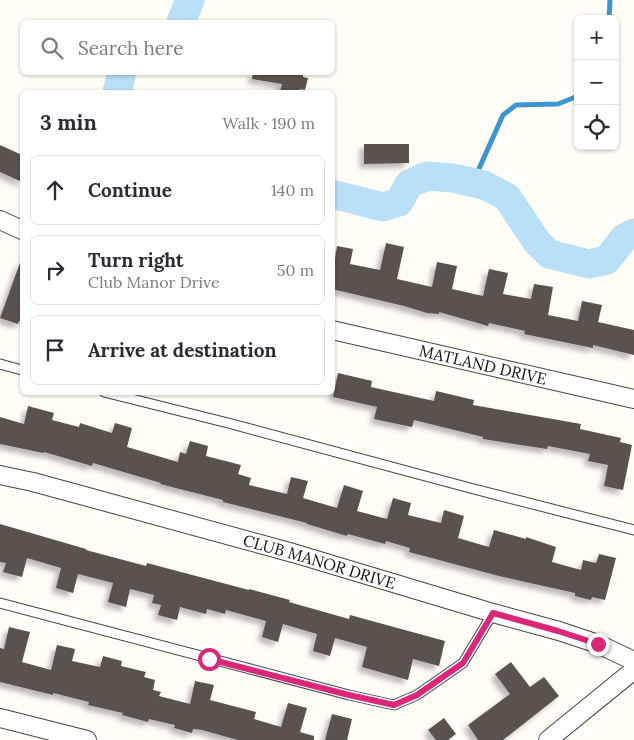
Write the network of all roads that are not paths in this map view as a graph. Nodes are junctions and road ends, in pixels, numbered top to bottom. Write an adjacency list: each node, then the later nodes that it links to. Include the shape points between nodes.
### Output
1 (0, 220): 2 (street)
2 (20, 229)
3 (335, 331): 7 (street, MATLAND DRIVE)
4 (0, 364): 5 (lane)
5 (20, 369)
6 (116, 395): 9 (lane)
7 (634, 399)
8 (0, 475): 11 (street, CLUB MANOR DRIVE, via 293,553)
9 (634, 530)
10 (0, 603): 11 (lane, via 394,705 417,695 463,663)
11 (493, 613): 12 (street, CLUB MANOR DRIVE, via 598,644)
12 (634, 661)
13 (634, 670): 16 (street)
14 (0, 718): 15 (street)
15 (87, 740)
16 (548, 740)

